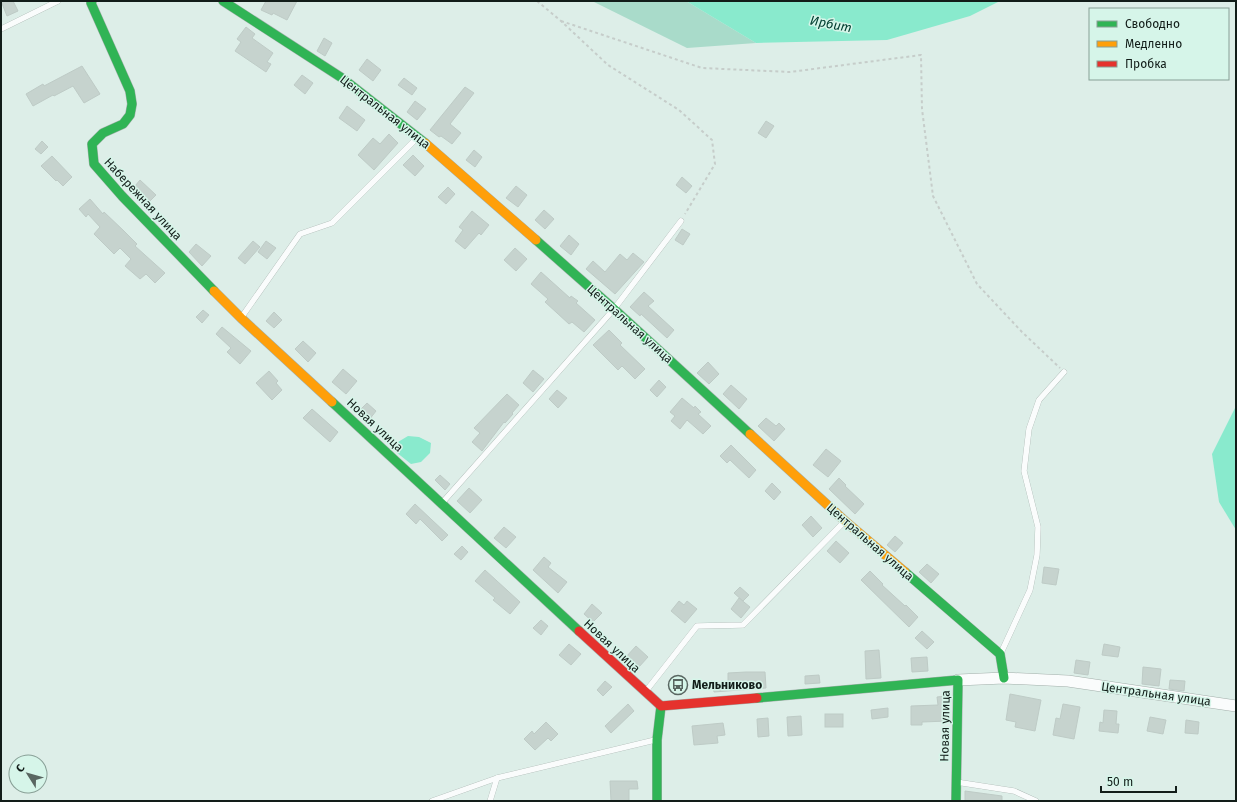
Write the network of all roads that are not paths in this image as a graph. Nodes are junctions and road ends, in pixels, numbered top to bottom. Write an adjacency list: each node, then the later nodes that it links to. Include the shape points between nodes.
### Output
1 (58, 1): 4 (lane)
2 (223, 1): 5 (street, Центральная улица, via 342,78)
3 (91, 2): 8 (street, Набережная улица, via 130,92 132,104 130,115 123,124 103,132 92,144 94,164)
4 (1, 29)
5 (418, 137): 7 (street, Центральная улица); 8 (lane, via 332,223 300,234)
6 (681, 221): 7 (lane)
7 (614, 309): 10 (lane); 11 (street, Центральная улица)
8 (241, 318): 10 (street, Новая улица)
9 (1064, 372): 12 (lane, via 1039,400 1029,429 1024,471 1038,527 1037,555 1030,590)
10 (442, 504): 15 (street, Новая улица)
11 (845, 521): 12 (street, Центральная улица); 15 (lane, via 743,625 697,626)
12 (1000, 654): 13 (street)
13 (1004, 678): 14 (street, Центральная улица); 17 (street, Центральная улица, via 1068,681)
14 (958, 680): 16 (street, Новая улица); 20 (street, Новая улица)
15 (645, 692): 16 (street, Новая улица)
16 (661, 706): 18 (street)
17 (1236, 706)
18 (657, 740): 19 (lane); 23 (street)
19 (497, 778): 21 (lane); 22 (lane)
20 (956, 782): 24 (street, Новая улица); 25 (lane, via 1014,791)
21 (432, 801)
22 (490, 801)
23 (657, 801)
24 (956, 801)
25 (1036, 801)

